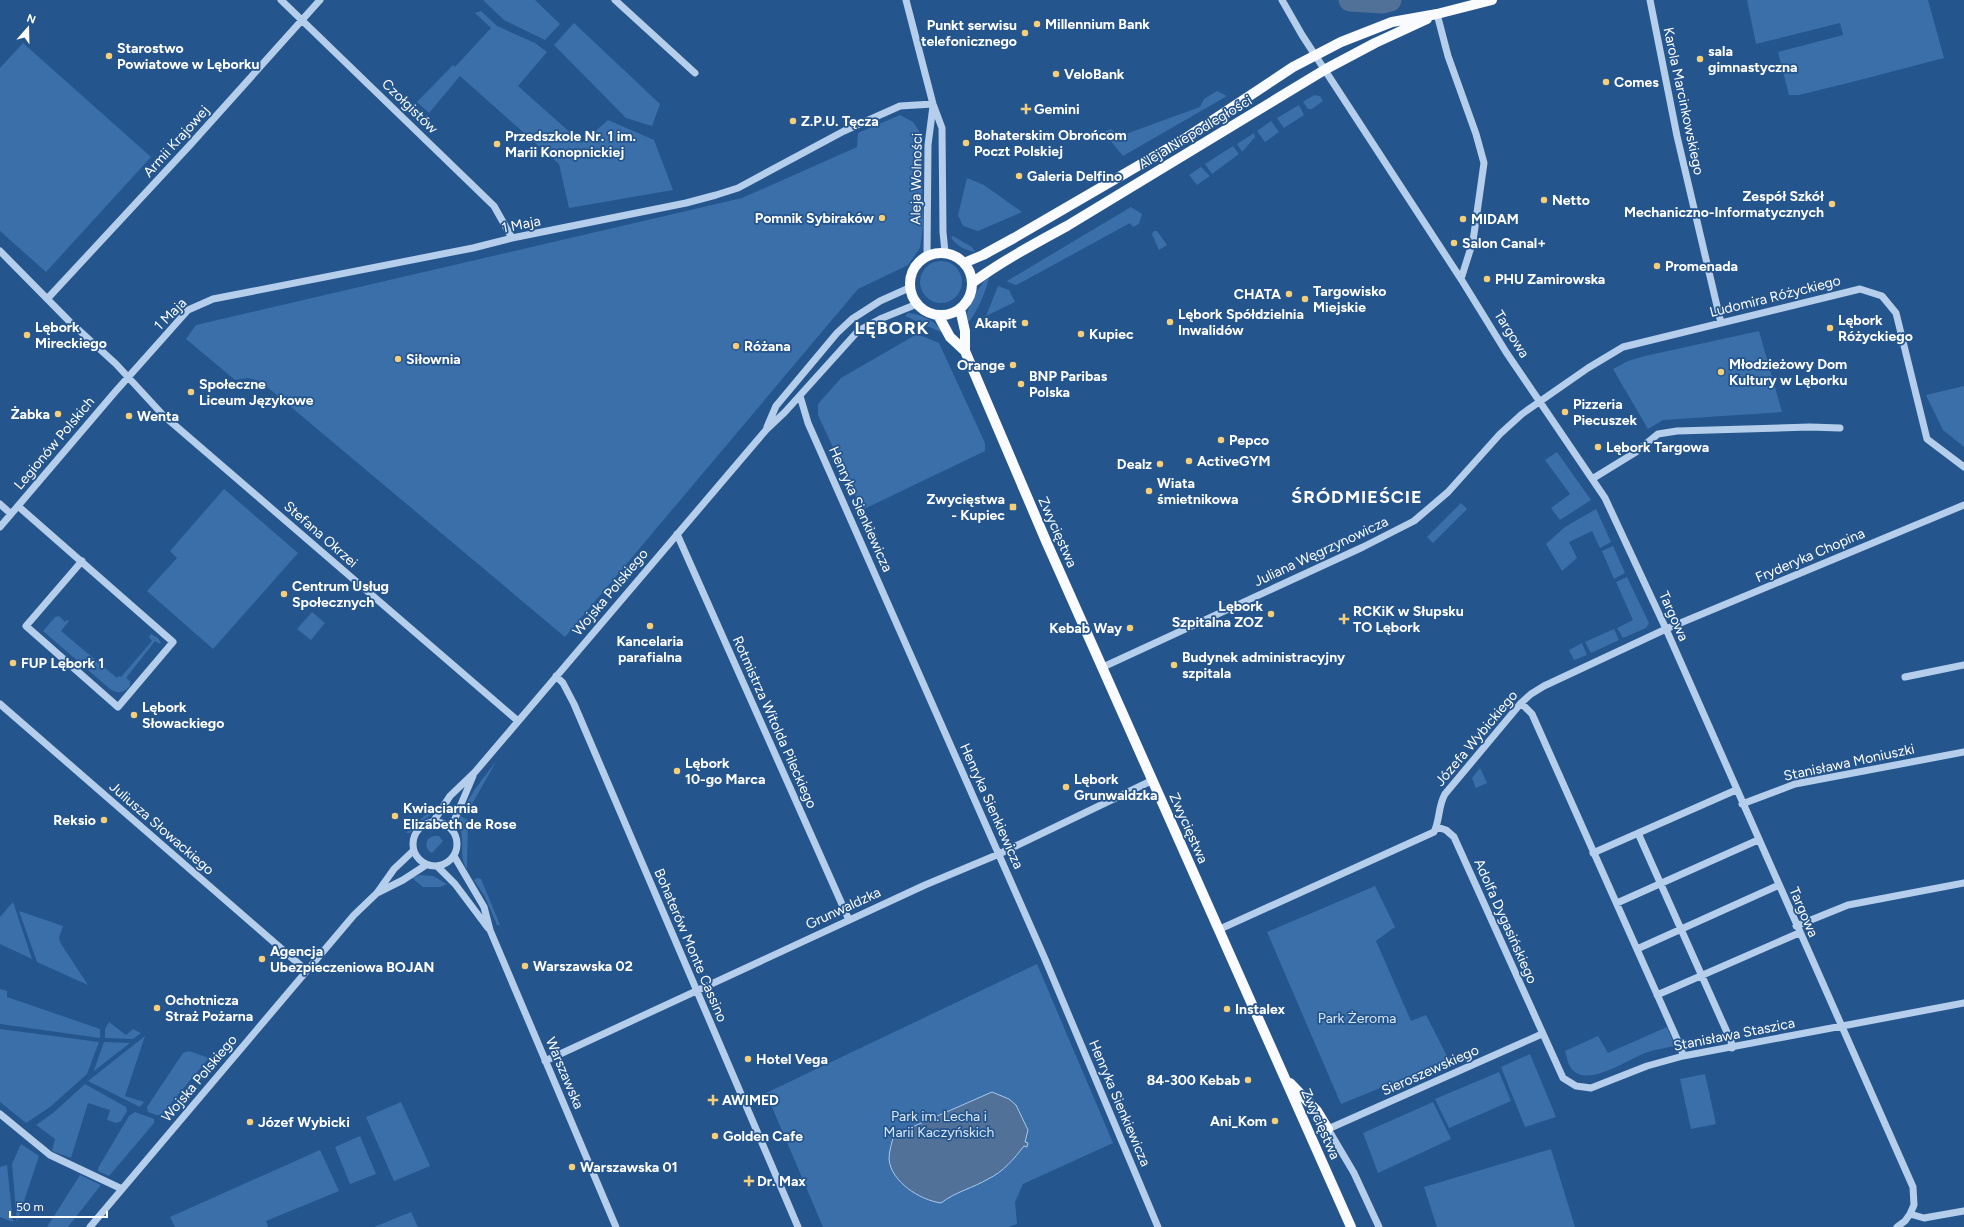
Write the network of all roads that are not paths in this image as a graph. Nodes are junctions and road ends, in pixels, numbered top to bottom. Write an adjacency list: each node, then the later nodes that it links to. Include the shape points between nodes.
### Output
1 (281, 0): 9 (street, Czołgistów)
2 (320, 0): 9 (street, Armii Krajowej)
3 (615, 0): 12 (street)
4 (906, 0): 13 (street, Aleja Wolności)
5 (1282, 0): 10 (street, Targowa)
6 (1492, 0): 8 (main road, Aleja Niepodległości)
7 (1650, 0): 26 (street, Karola Marcinkowskiego, via 1677,136)
8 (1437, 14): 10 (main road, Aleja Niepodległości, via 1392,22); 11 (main road, Aleja Niepodległości); 19 (street, via 1448,56 1484,163 1473,241)
9 (302, 20): 14 (street, Czołgistów, via 494,206); 22 (street, Armii Krajowej, via 190,146)
10 (1316, 55): 11 (street, Targowa); 18 (main road, Aleja Niepodległości, via 1293,67 1186,138 1014,238)
11 (1326, 69): 19 (street, Targowa); 20 (main road, Aleja Niepodległości, via 1067,226 1029,246)
12 (695, 73)
13 (933, 104): 14 (street, 1 Maja, via 900,106 844,131 738,188 686,203); 16 (street, Aleja Wolności, via 942,128 942,221); 17 (street, Aleja Wolności, via 928,145)
14 (512, 238): 28 (street, 1 Maja, via 473,248 213,299 188,310)
15 (0, 251): 22 (street, Stefana Okrzei)
16 (945, 252): 17 (main road); 18 (main road, via 956,256)
17 (926, 256): 21 (main road, via 913,269)
18 (964, 263): 20 (main road, via 970,272)
19 (1461, 279): 30 (street, Targowa)
20 (972, 283): 24 (main road, via 967,302)
21 (909, 288): 23 (main road); 32 (street, Wojska Polskiego, via 880,301 852,319 776,406)
22 (48, 298): 28 (street, Stefana Okrzei)
23 (917, 304): 25 (main road, via 926,312); 29 (street, Wojska Polskiego, via 858,331)
24 (960, 309): 25 (main road, via 950,314); 27 (main road, Zwycięstwa, via 965,330)
25 (938, 315): 27 (main road, Zwycięstwa, via 950,337)
26 (1721, 323): 30 (street, Ludomira Różyckiego, via 1623,347); 33 (street, Ludomira Różyckiego, via 1860,289 1882,296 1896,313 1927,439)
27 (965, 351): 44 (main road, Zwycięstwa)
28 (128, 378): 37 (street, Legionów Polskich); 49 (street, Stefana Okrzei, via 163,415)
29 (800, 396): 32 (street, Wojska Polskiego); 62 (street, Henryka Sienkiewicza, via 808,423)
30 (1539, 401): 34 (street, Targowa); 44 (street, Juliana Węgrzynowicza, via 1500,434 1448,492 1414,521 1363,548)
31 (1840, 428): 34 (street, via 1677,431 1658,434 1636,452)
32 (766, 430): 40 (street, Wojska Polskiego)
33 (1964, 467)
34 (1592, 479): 42 (street, Targowa, via 1605,498)
35 (0, 504): 38 (street)
36 (1964, 505): 42 (street, Fryderyka Chopina)
37 (18, 506): 38 (street, Legionów Polskich); 41 (street)
38 (11, 514): 39 (street, Legionów Polskich)
39 (0, 527)
40 (677, 534): 45 (street, Wojska Polskiego); 71 (street, Rotmistrza Witolda Pileckiego)
41 (82, 562): 41 (street, via 26,626 118,708 173,642)
42 (1666, 629): 47 (street, Józefa Wybickiego, via 1544,686); 53 (street, Targowa)
43 (1964, 665): 46 (street)
44 (1103, 667): 52 (main road, Zwycięstwa)
45 (556, 676): 49 (street, Wojska Polskiego); 79 (street, Bohaterów Monte Cassino, via 569,693)
46 (1905, 677)
47 (1521, 703): 56 (street, Józefa Wybickiego, via 1445,794 1441,800); 61 (street, via 1532,714)
48 (0, 704): 77 (street, Juliusza Słowackiego)
49 (518, 721): 51 (street, Wojska Polskiego)
50 (1964, 752): 54 (street, Stanisława Moniuszki, via 1795,784)
51 (475, 772): 55 (street, Wojska Polskiego, via 450,796); 57 (street, Wojska Polskiego)
52 (1153, 780): 62 (street, Grunwaldzka); 72 (main road, Zwycięstwa)
53 (1736, 790): 54 (street, Targowa); 58 (street)
54 (1742, 804): 59 (street, Targowa)
55 (434, 822): 57 (street); 60 (street, via 423,826 417,832)
56 (1436, 827): 72 (street, via 1428,836); 83 (street, Adolfa Dygasińskiego, via 1446,830 1454,837)
57 (451, 828): 63 (street, via 457,844)
58 (1638, 833): 61 (street); 67 (street)
59 (1758, 840): 67 (street); 68 (street, Targowa)
60 (413, 850): 64 (street); 69 (street, Wojska Polskiego, via 394,869)
61 (1593, 853): 70 (street)
62 (999, 854): 71 (street, Grunwaldzka); 96 (street, Henryka Sienkiewicza)
63 (454, 856): 65 (street); 75 (street, Warszawska, via 484,907)
64 (426, 865): 65 (street); 69 (street, Wojska Polskiego)
65 (437, 866): 75 (street, Warszawska, via 455,884)
66 (1964, 883): 74 (street, via 1848,905)
67 (1661, 884): 70 (street); 73 (street)
68 (1778, 885): 73 (street); 74 (street, Targowa)
69 (377, 893): 77 (street, Wojska Polskiego, via 354,915)
70 (1617, 903): 76 (street)
71 (850, 920): 79 (street, Grunwaldzka)
72 (1220, 929): 87 (main road, Zwycięstwa)
73 (1681, 929): 76 (street); 78 (street)
74 (1797, 929): 78 (street); 82 (street, Targowa)
75 (490, 930): 86 (street, Warszawska)
76 (1637, 949): 80 (street)
77 (307, 971): 90 (street, Wojska Polskiego)
78 (1702, 976): 80 (street); 84 (street)
79 (696, 991): 86 (street, Grunwaldzka); 95 (street, Bohaterów Monte Cassino)
80 (1657, 995): 85 (street)
81 (1964, 1003): 82 (street, Stanisława Staszica)
82 (1840, 1026): 84 (street, Stanisława Staszica); 92 (street, Targowa, via 1913,1187 1914,1204)
83 (1542, 1034): 85 (street, Stanisława Staszica, via 1563,1078 1569,1084 1581,1088 1591,1088 1647,1066); 89 (street, Sieroszewskiego)
84 (1732, 1048): 85 (street, Stanisława Staszica)
85 (1683, 1056)
86 (546, 1061): 94 (street, Warszawska)
87 (1285, 1079): 89 (main road, via 1317,1111); 97 (main road, Zwycięstwa)
88 (0, 1114): 90 (street, via 50,1155)
89 (1328, 1129): 98 (street, via 1354,1173)
90 (122, 1189): 93 (street, Wojska Polskiego)
91 (1964, 1211): 92 (street, via 1924,1218)
92 (1910, 1214): 99 (street)
93 (90, 1227)
94 (616, 1227)
95 (798, 1227)
96 (1158, 1227)
97 (1351, 1227)
98 (1379, 1227)
99 (1897, 1227)

